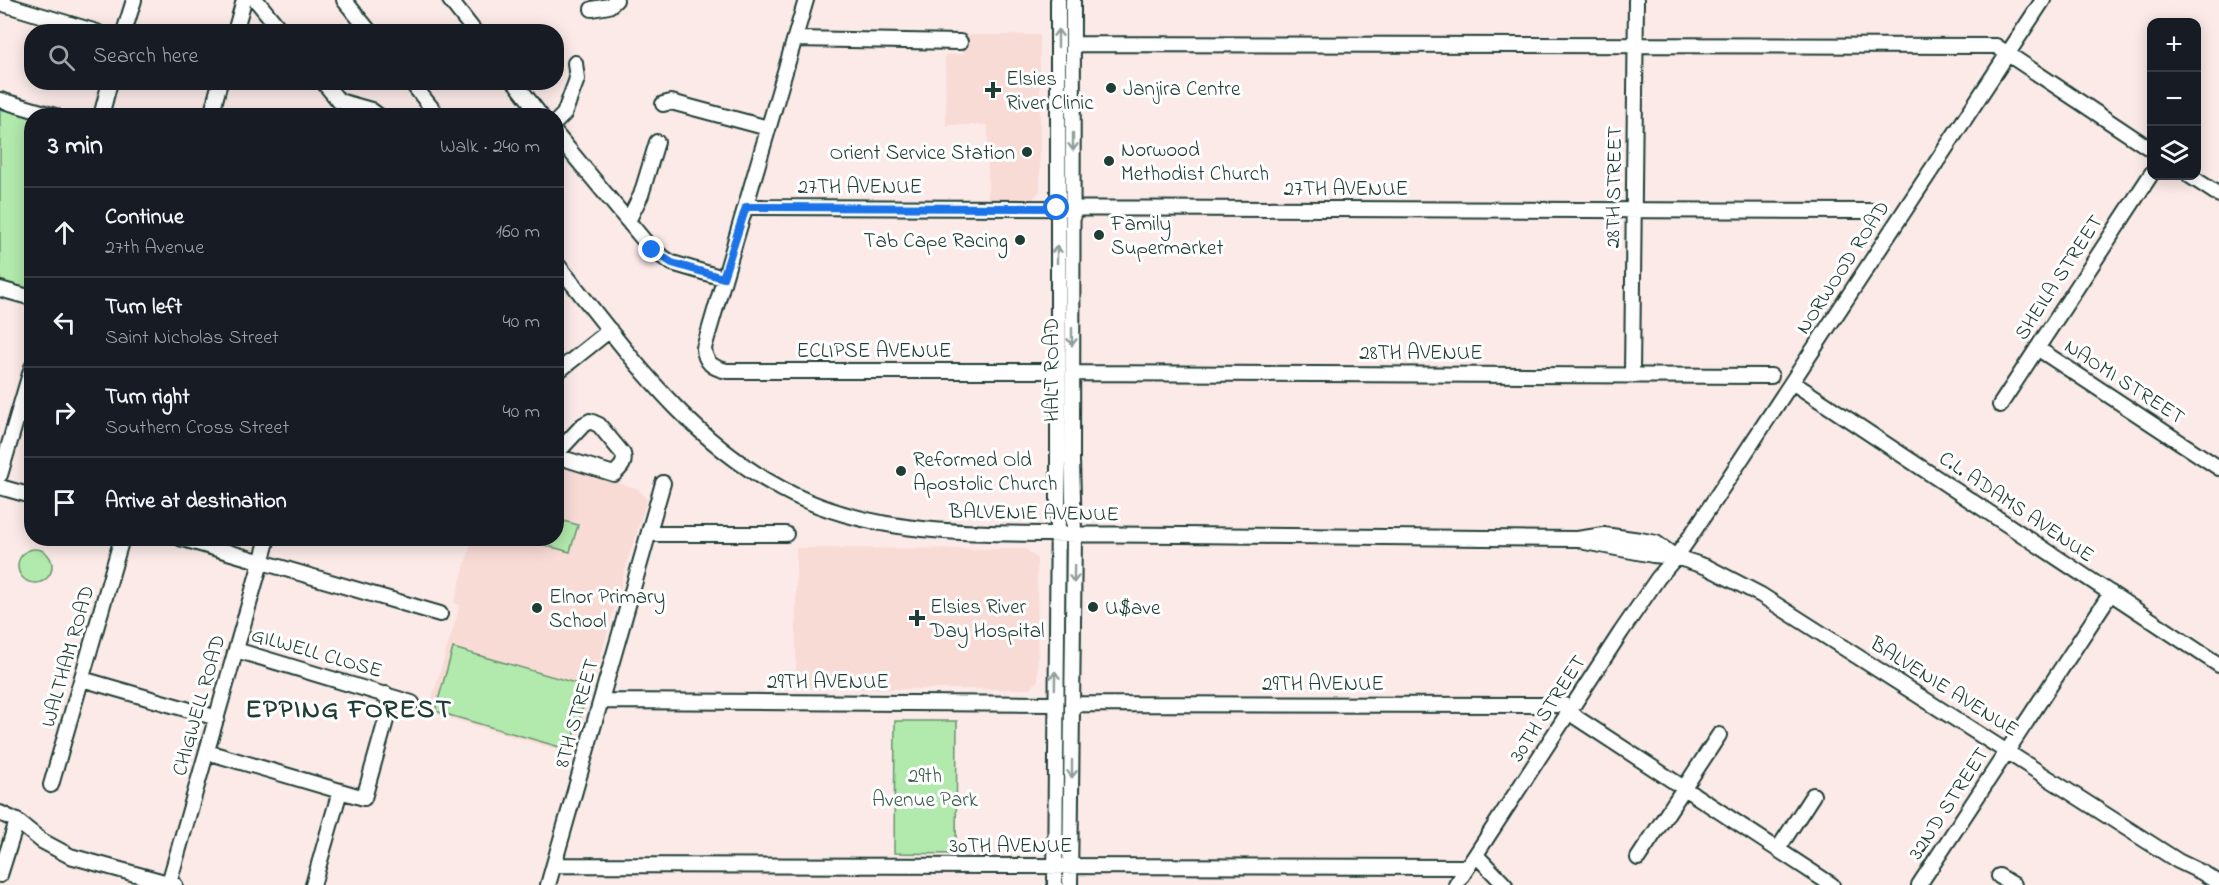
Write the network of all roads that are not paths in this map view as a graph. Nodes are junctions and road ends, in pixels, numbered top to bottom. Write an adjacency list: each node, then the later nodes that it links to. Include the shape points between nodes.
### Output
1 (134, 0): 15 (street)
2 (244, 0): 16 (street)
3 (256, 0): 17 (street)
4 (344, 0): 18 (street)
5 (450, 0): 19 (street)
6 (616, 0): 13 (street, via 609,6)
7 (807, 0): 20 (street)
8 (1058, 0): 48 (street, HALT ROAD, one-way to 8)
9 (1073, 0): 22 (street, HALT ROAD)
10 (1636, 0): 23 (street, 28TH STREET)
11 (2043, 0): 24 (street, NORWOOD ROAD)
12 (0, 3): 14 (street)
13 (592, 9)
14 (70, 24)
15 (126, 24)
16 (237, 24)
17 (276, 24)
18 (364, 24)
19 (469, 24)
20 (795, 39): 21 (street); 40 (street)
21 (960, 42)
22 (1073, 44): 23 (street); 49 (street, HALT ROAD, one-way to 49)
23 (1635, 45): 24 (street, via 1996,46); 50 (street, 28TH STREET)
24 (2007, 54): 43 (street); 64 (street, NORWOOD ROAD)
25 (575, 63): 39 (street, via 577,79)
26 (108, 90): 34 (street)
27 (218, 90): 35 (street)
28 (330, 90): 36 (street, via 339,101)
29 (417, 90): 37 (street)
30 (521, 90): 38 (street)
31 (0, 99): 33 (street)
32 (663, 104): 40 (street, via 671,102)
33 (29, 108)
34 (103, 108)
35 (213, 108)
36 (364, 108)
37 (432, 108)
38 (535, 108)
39 (564, 114)
40 (768, 128): 47 (street)
41 (657, 142): 52 (street, via 641,195)
42 (564, 144): 52 (street)
43 (2147, 147)
44 (2147, 179): 58 (street, SHEILA STREET)
45 (2196, 180): 46 (street)
46 (2219, 195)
47 (746, 207): 48 (street, 27TH AVENUE); 54 (street)
48 (1057, 208): 49 (street, 27TH AVENUE); 60 (street, HALT ROAD, one-way to 48)
49 (1072, 208): 50 (street, 27TH AVENUE); 61 (street, HALT ROAD, one-way to 61)
50 (1634, 210): 51 (street, 27TH AVENUE); 62 (street, 28TH STREET)
51 (1875, 211)
52 (628, 220): 54 (street, via 661,257)
53 (564, 273): 57 (street, BALVENIE AVENUE)
54 (723, 278): 60 (street, ECLIPSE AVENUE, via 704,348 706,359 714,368)
55 (0, 289): 56 (street)
56 (24, 296)
57 (610, 330): 59 (street); 76 (street, BALVENIE AVENUE, via 699,432 730,457 802,499 874,522 923,530)
58 (2037, 348): 65 (street, SHEILA STREET); 69 (street, NAOMI STREET)
59 (564, 367)
60 (1057, 371): 76 (street, HALT ROAD)
61 (1072, 373): 62 (street, 28TH AVENUE); 77 (street, HALT ROAD)
62 (1632, 374): 63 (street, 28TH AVENUE)
63 (1771, 376)
64 (1792, 382): 81 (street, NORWOOD ROAD); 83 (street, C.L. ADAMS AVENUE)
65 (2000, 405)
66 (24, 407): 70 (street)
67 (564, 446): 68 (street, via 590,421 599,425 624,459 614,474)
68 (564, 458)
69 (2219, 468)
70 (0, 475)
71 (663, 483): 74 (street, 8TH STREET)
72 (0, 487): 73 (street)
73 (24, 494)
74 (649, 534): 75 (street); 89 (street, 8TH STREET)
75 (786, 534)
76 (1058, 534): 77 (street, BALVENIE AVENUE); 91 (street, HALT ROAD, one-way to 76)
77 (1074, 534): 81 (street, BALVENIE AVENUE, via 1577,539 1604,535 1656,543); 92 (street, HALT ROAD, one-way to 92)
78 (120, 546): 87 (street, WALTHAM ROAD)
79 (207, 546): 82 (street)
80 (266, 546): 82 (street, CHIGWELL ROAD)
81 (1676, 557): 93 (street, 30TH STREET, via 1658,578); 96 (street, BALVENIE AVENUE, via 1707,567 1761,595)
82 (261, 562): 84 (street); 85 (street, CHIGWELL ROAD)
83 (2111, 593): 86 (street, C.L. ADAMS AVENUE); 96 (street, 32ND STREET)
84 (440, 614)
85 (236, 650): 88 (street, GILWELL CLOSE); 94 (street, CHIGWELL ROAD)
86 (2219, 665)
87 (82, 679): 94 (street); 98 (street, WALTHAM ROAD)
88 (386, 694): 90 (street, GILWELL CLOSE); 100 (street, GILWELL CLOSE, via 390,706 364,798)
89 (601, 701): 91 (street, 29TH AVENUE); 107 (street, 8TH STREET)
90 (412, 703)
91 (1055, 704): 108 (street, HALT ROAD)
92 (1072, 704): 93 (street, 29TH AVENUE, via 1564,705); 109 (street, HALT ROAD, one-way to 109)
93 (1571, 711): 99 (street); 106 (street, 30TH STREET)
94 (217, 718): 97 (street, CHIGWELL ROAD)
95 (1719, 735): 99 (street)
96 (2007, 750): 112 (street, BALVENIE AVENUE, via 2183,864); 122 (street, 32ND STREET)
97 (207, 752): 100 (street); 114 (street, CHIGWELL ROAD)
98 (51, 785)
99 (1684, 786): 104 (street); 105 (street)
100 (340, 791): 115 (street)
101 (1814, 795): 104 (street)
102 (0, 813): 103 (street)
103 (17, 821): 110 (street); 114 (street, via 70,856)
104 (1778, 849): 121 (street)
105 (1638, 858)
106 (1472, 861): 109 (street, 30TH AVENUE); 119 (street, 30TH STREET); 120 (street)
107 (554, 865): 108 (street, 30TH AVENUE); 116 (street, 8TH STREET)
108 (1055, 866): 109 (street, 30TH AVENUE); 117 (street, HALT ROAD)
109 (1070, 866): 118 (street, HALT ROAD)
110 (0, 875)
111 (2000, 876): 123 (street)
112 (2201, 880): 113 (street, BALVENIE AVENUE)
113 (2219, 883)
114 (172, 884)
115 (313, 885)
116 (548, 885)
117 (1055, 885)
118 (1070, 885)
119 (1456, 885)
120 (1505, 885)
121 (1832, 885)
122 (1919, 885)
123 (2014, 885)

